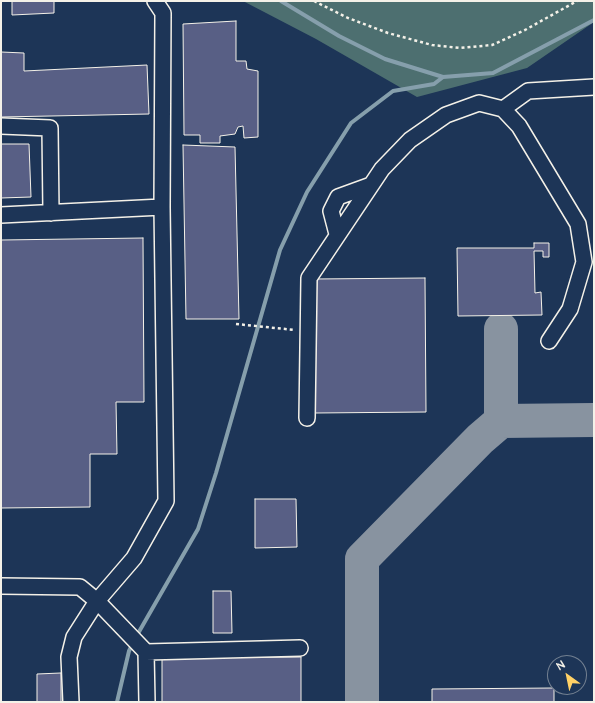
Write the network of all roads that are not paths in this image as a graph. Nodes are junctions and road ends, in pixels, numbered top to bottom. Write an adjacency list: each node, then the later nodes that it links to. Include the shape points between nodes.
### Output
1 (155, 1): 5 (street, via 163,13)
2 (594, 86): 3 (street, via 528,91)
3 (503, 109): 8 (street, via 519,126 578,224 584,262 570,308); 9 (street, via 479,103 446,115 410,140 382,169 309,278)
4 (1, 126): 6 (street, via 50,128)
5 (162, 208): 6 (street); 11 (street, via 166,501 134,558)
6 (52, 213): 7 (street)
7 (1, 215)
8 (548, 341)
9 (307, 418)
10 (1, 586): 11 (street, via 80,587)
11 (98, 601): 13 (street); 14 (street, via 74,637 69,657)
12 (300, 648): 13 (street)
13 (146, 652): 15 (street)
14 (71, 702)
15 (147, 702)

